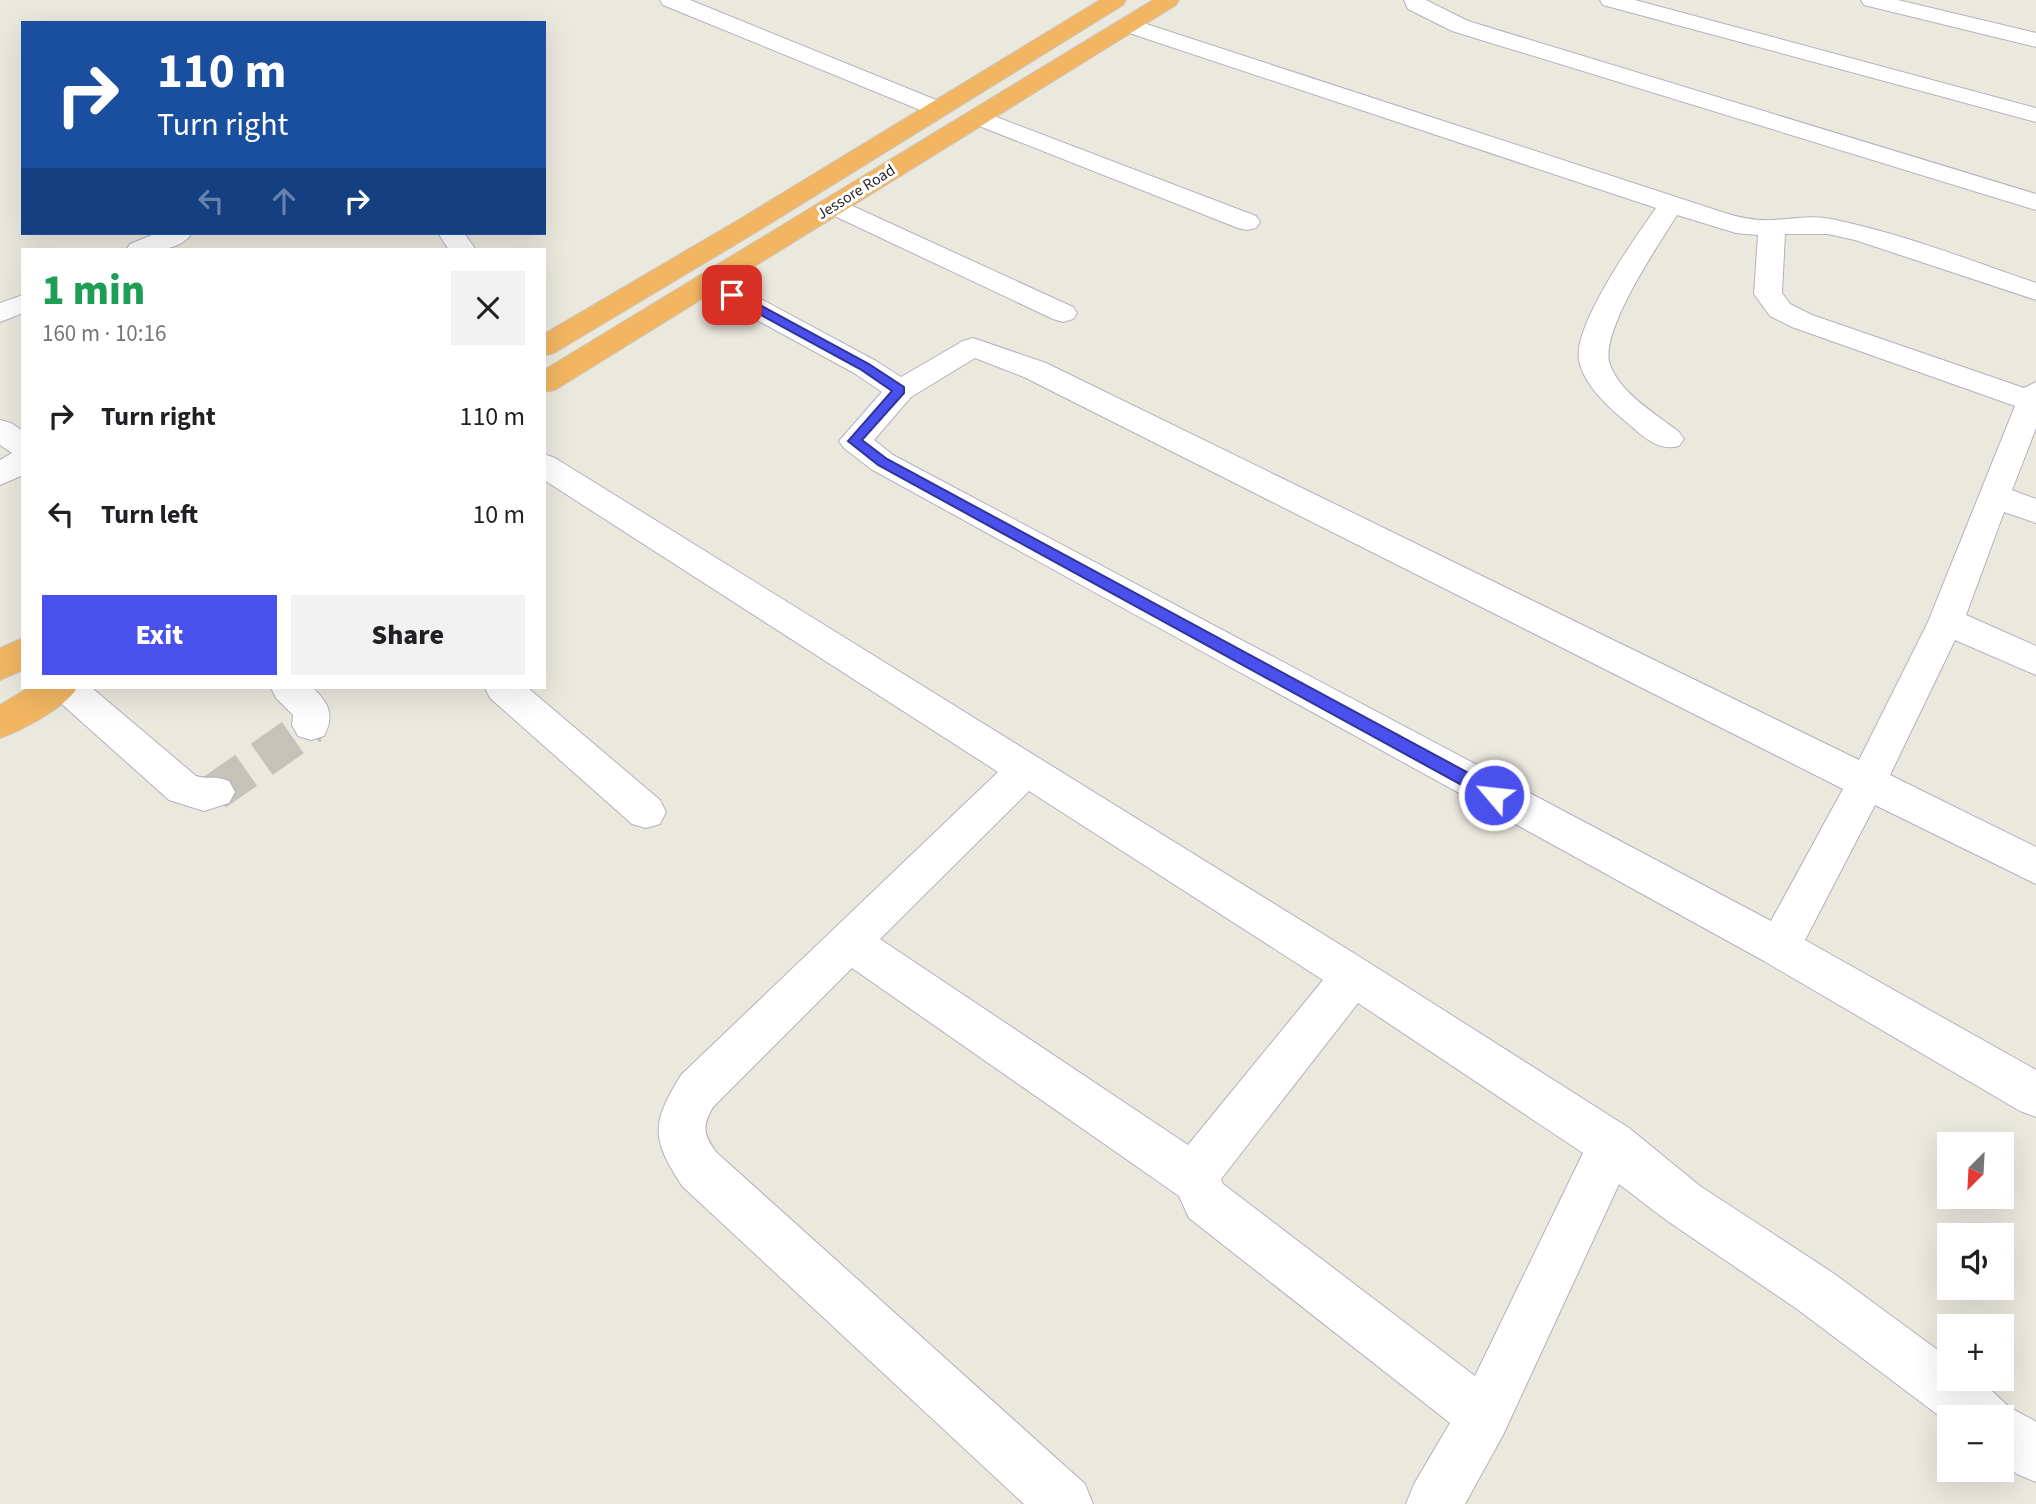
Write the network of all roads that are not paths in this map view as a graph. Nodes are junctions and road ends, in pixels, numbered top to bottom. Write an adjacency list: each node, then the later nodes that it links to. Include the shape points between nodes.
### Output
1 (671, 0): 9 (street)
2 (1115, 0): 9 (highway, Jessore Road)
3 (1168, 0): 7 (highway, Jessore Road)
4 (1415, 0): 12 (street, via 1434,15 1461,26)
5 (1611, 0): 10 (street)
6 (1872, 0): 8 (street)
7 (1128, 25): 11 (highway, Jessore Road); 13 (street)
8 (2036, 40)
9 (938, 109): 24 (highway, Jessore Road)
10 (2036, 115)
11 (978, 117): 14 (highway, Jessore Road); 15 (street)
12 (2036, 202)
13 (1671, 204): 16 (street, via 1745,227); 29 (street, via 1613,299 1592,359 1603,381)
14 (835, 206): 19 (highway, Jessore Road); 23 (street)
15 (1247, 222)
16 (1772, 228): 20 (street, via 1799,224 1851,231); 27 (street, via 1768,294 1780,310)
17 (174, 235): 18 (street)
18 (145, 248)
19 (710, 283): 25 (highway, Jessore Road); 26 (street)
20 (2036, 292)
21 (21, 304): 22 (street)
22 (0, 313)
23 (1063, 313)
24 (547, 341)
25 (546, 382)
26 (900, 390): 47 (street, via 973,347 1035,370); 52 (street, via 855,441 882,462)
27 (2034, 397): 34 (street)
28 (0, 430): 30 (street)
29 (1668, 439)
30 (21, 445)
31 (21, 462): 33 (street)
32 (546, 466): 46 (street)
33 (0, 474)
34 (1995, 496): 35 (street); 36 (street)
35 (2036, 512)
36 (1945, 621): 38 (street); 47 (street)
37 (21, 653): 39 (highway)
38 (2036, 661)
39 (0, 666)
40 (56, 689): 44 (highway)
41 (69, 689): 48 (street, via 183,789 204,795)
42 (290, 689): 45 (street, via 313,712)
43 (504, 689): 49 (street)
44 (0, 723)
45 (311, 724)
46 (1024, 771): 51 (street); 53 (street)
47 (1866, 783): 50 (street); 52 (street)
48 (215, 792)
49 (646, 812)
50 (2036, 866)
51 (849, 942): 56 (street); 61 (street, via 697,1091 680,1119 681,1143 699,1169)
52 (1779, 947): 54 (street)
53 (1353, 976): 55 (street); 56 (street, via 1205,1161)
54 (2036, 1095)
55 (1612, 1144): 57 (street, via 1683,1203 1815,1291); 58 (street)
56 (1196, 1180): 58 (street, via 1206,1201)
57 (1967, 1405)
58 (1484, 1416): 62 (street)
59 (2014, 1439): 60 (street)
60 (2036, 1455)
61 (1065, 1504)
62 (1434, 1504)

